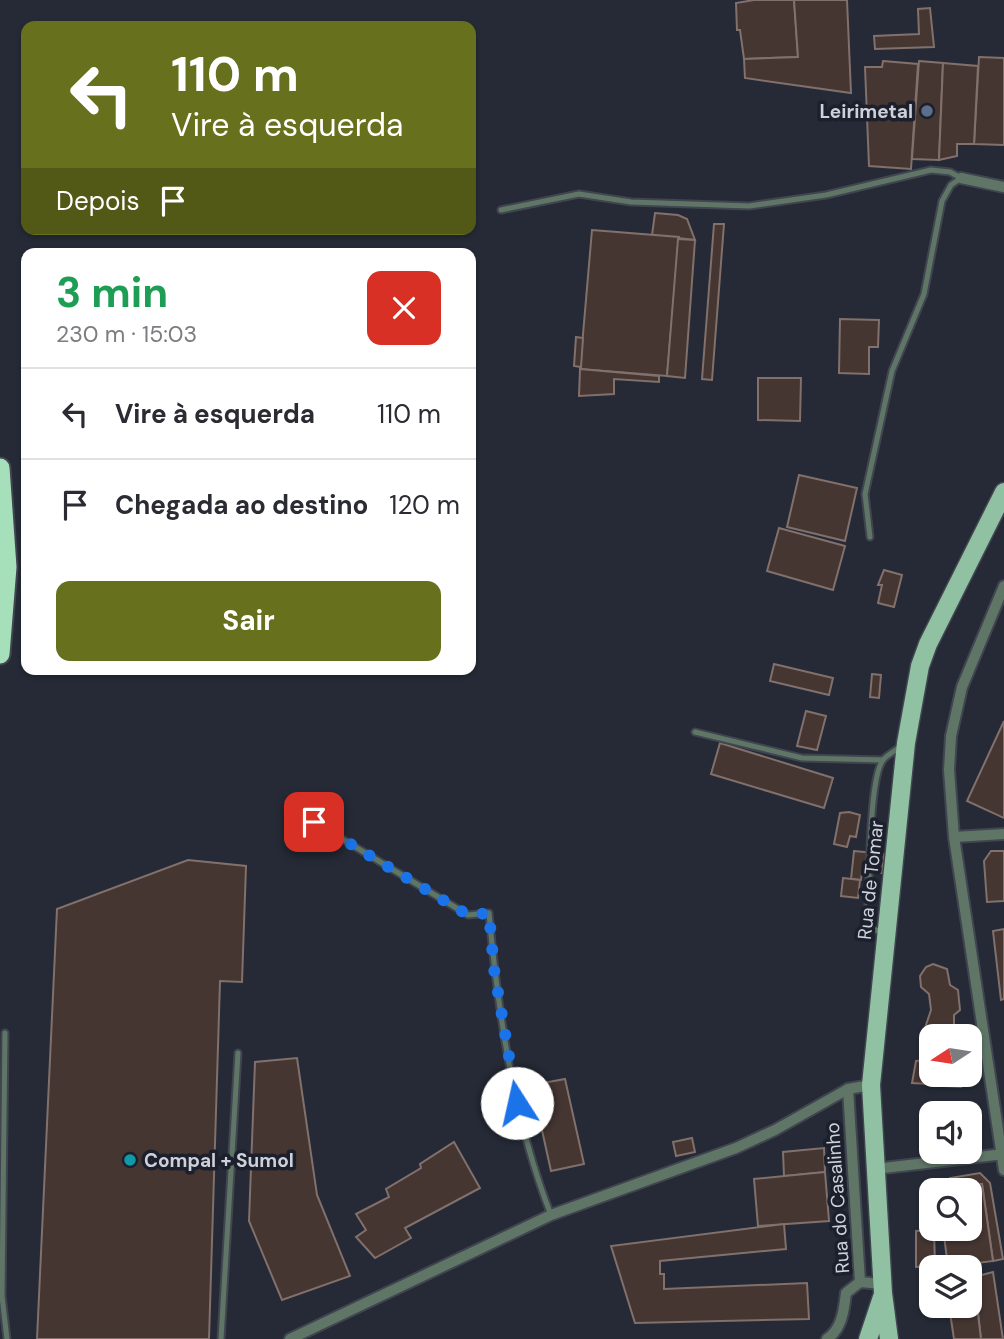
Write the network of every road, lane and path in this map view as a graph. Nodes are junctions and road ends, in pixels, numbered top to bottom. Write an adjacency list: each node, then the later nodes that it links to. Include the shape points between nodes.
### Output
1 (961, 178): 2 (street); 5 (lane, via 931,170 826,195 749,206 579,194); 8 (lane, via 951,185 943,201 924,294 892,371 865,494)
2 (992, 187): 3 (street); 4 (street)
3 (1004, 187)
4 (1004, 196)
5 (501, 210)
6 (0, 468): 10 (highway, via 7,567)
7 (1004, 492): 12 (main road, Rua de Tomar, via 928,644)
8 (870, 537)
9 (1004, 586): 16 (street, via 966,674 953,719 949,770)
10 (0, 654)
11 (695, 732): 13 (lane, via 802,758)
12 (906, 743): 13 (lane); 17 (main road, Rua de Tomar)
13 (883, 760): 17 (lane, via 876,781 870,840 867,922 872,929)
14 (314, 822): 25 (lane, via 468,915 489,913 517,1103)
15 (1004, 834): 16 (street)
16 (954, 836): 22 (street)
17 (886, 932): 20 (main road, Rua de Tomar)
18 (5, 1033): 28 (lane, via 2,1296)
19 (238, 1053): 29 (lane)
20 (871, 1085): 21 (street); 23 (main road, Rua de Tomar)
21 (848, 1089): 25 (street, via 736,1148); 26 (street, Rua do Casalinho)
22 (1003, 1154): 23 (street); 24 (street)
23 (875, 1169): 27 (main road, Rua de Tomar)
24 (1004, 1170)
25 (551, 1214): 30 (street)
26 (860, 1282): 27 (street, Rua do Casalinho); 31 (street, via 846,1293 844,1314)
27 (883, 1289): 32 (main road, Rua de Tomar); 33 (main road, Rua de Tomar)
28 (7, 1339)
29 (221, 1339)
30 (290, 1339)
31 (827, 1339)
32 (868, 1339)
33 (889, 1339)

